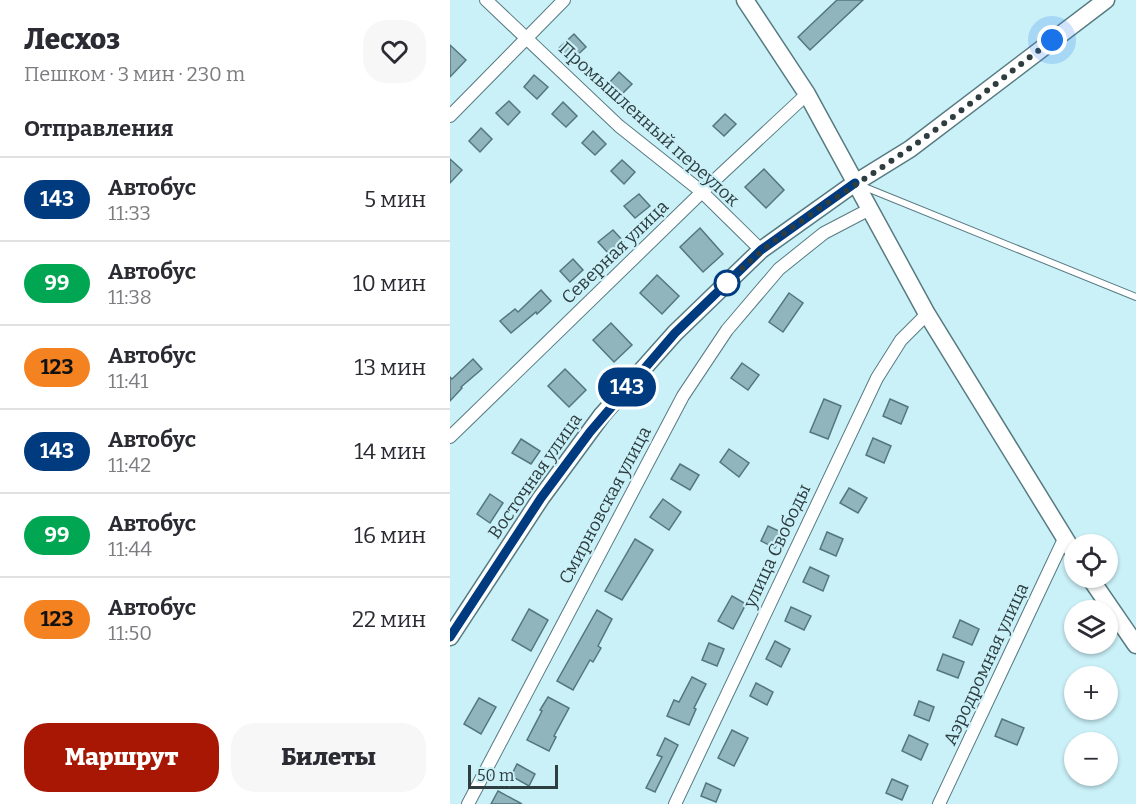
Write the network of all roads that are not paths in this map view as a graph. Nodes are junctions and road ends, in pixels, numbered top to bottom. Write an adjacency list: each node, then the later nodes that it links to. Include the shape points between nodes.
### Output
1 (486, 0): 5 (street, Промышленный переулок)
2 (564, 0): 5 (street)
3 (745, 0): 6 (main road)
4 (1106, 0): 8 (main road, Восточная улица, via 910,149)
5 (527, 39): 7 (street); 9 (street, Промышленный переулок, via 619,126)
6 (807, 94): 8 (main road); 9 (street, Северная улица)
7 (450, 116)
8 (855, 183): 10 (main road); 11 (main road, Восточная улица); 12 (lane)
9 (702, 192): 11 (street, Промышленный переулок); 14 (street, Северная улица)
10 (870, 209): 13 (main road); 20 (street, Смирновская улица, via 824,233 779,269 727,330 689,386)
11 (761, 250): 18 (main road, Восточная улица, via 675,333 602,415 541,498)
12 (1136, 297)
13 (927, 314): 15 (main road); 21 (street, улица Свободы, via 901,340 877,378)
14 (450, 437)
15 (1064, 538)
16 (1064, 556): 22 (street, Аэродромная улица)
17 (1097, 588): 19 (main road)
18 (450, 637)
19 (1136, 645)
20 (468, 804)
21 (675, 804)
22 (939, 804)

